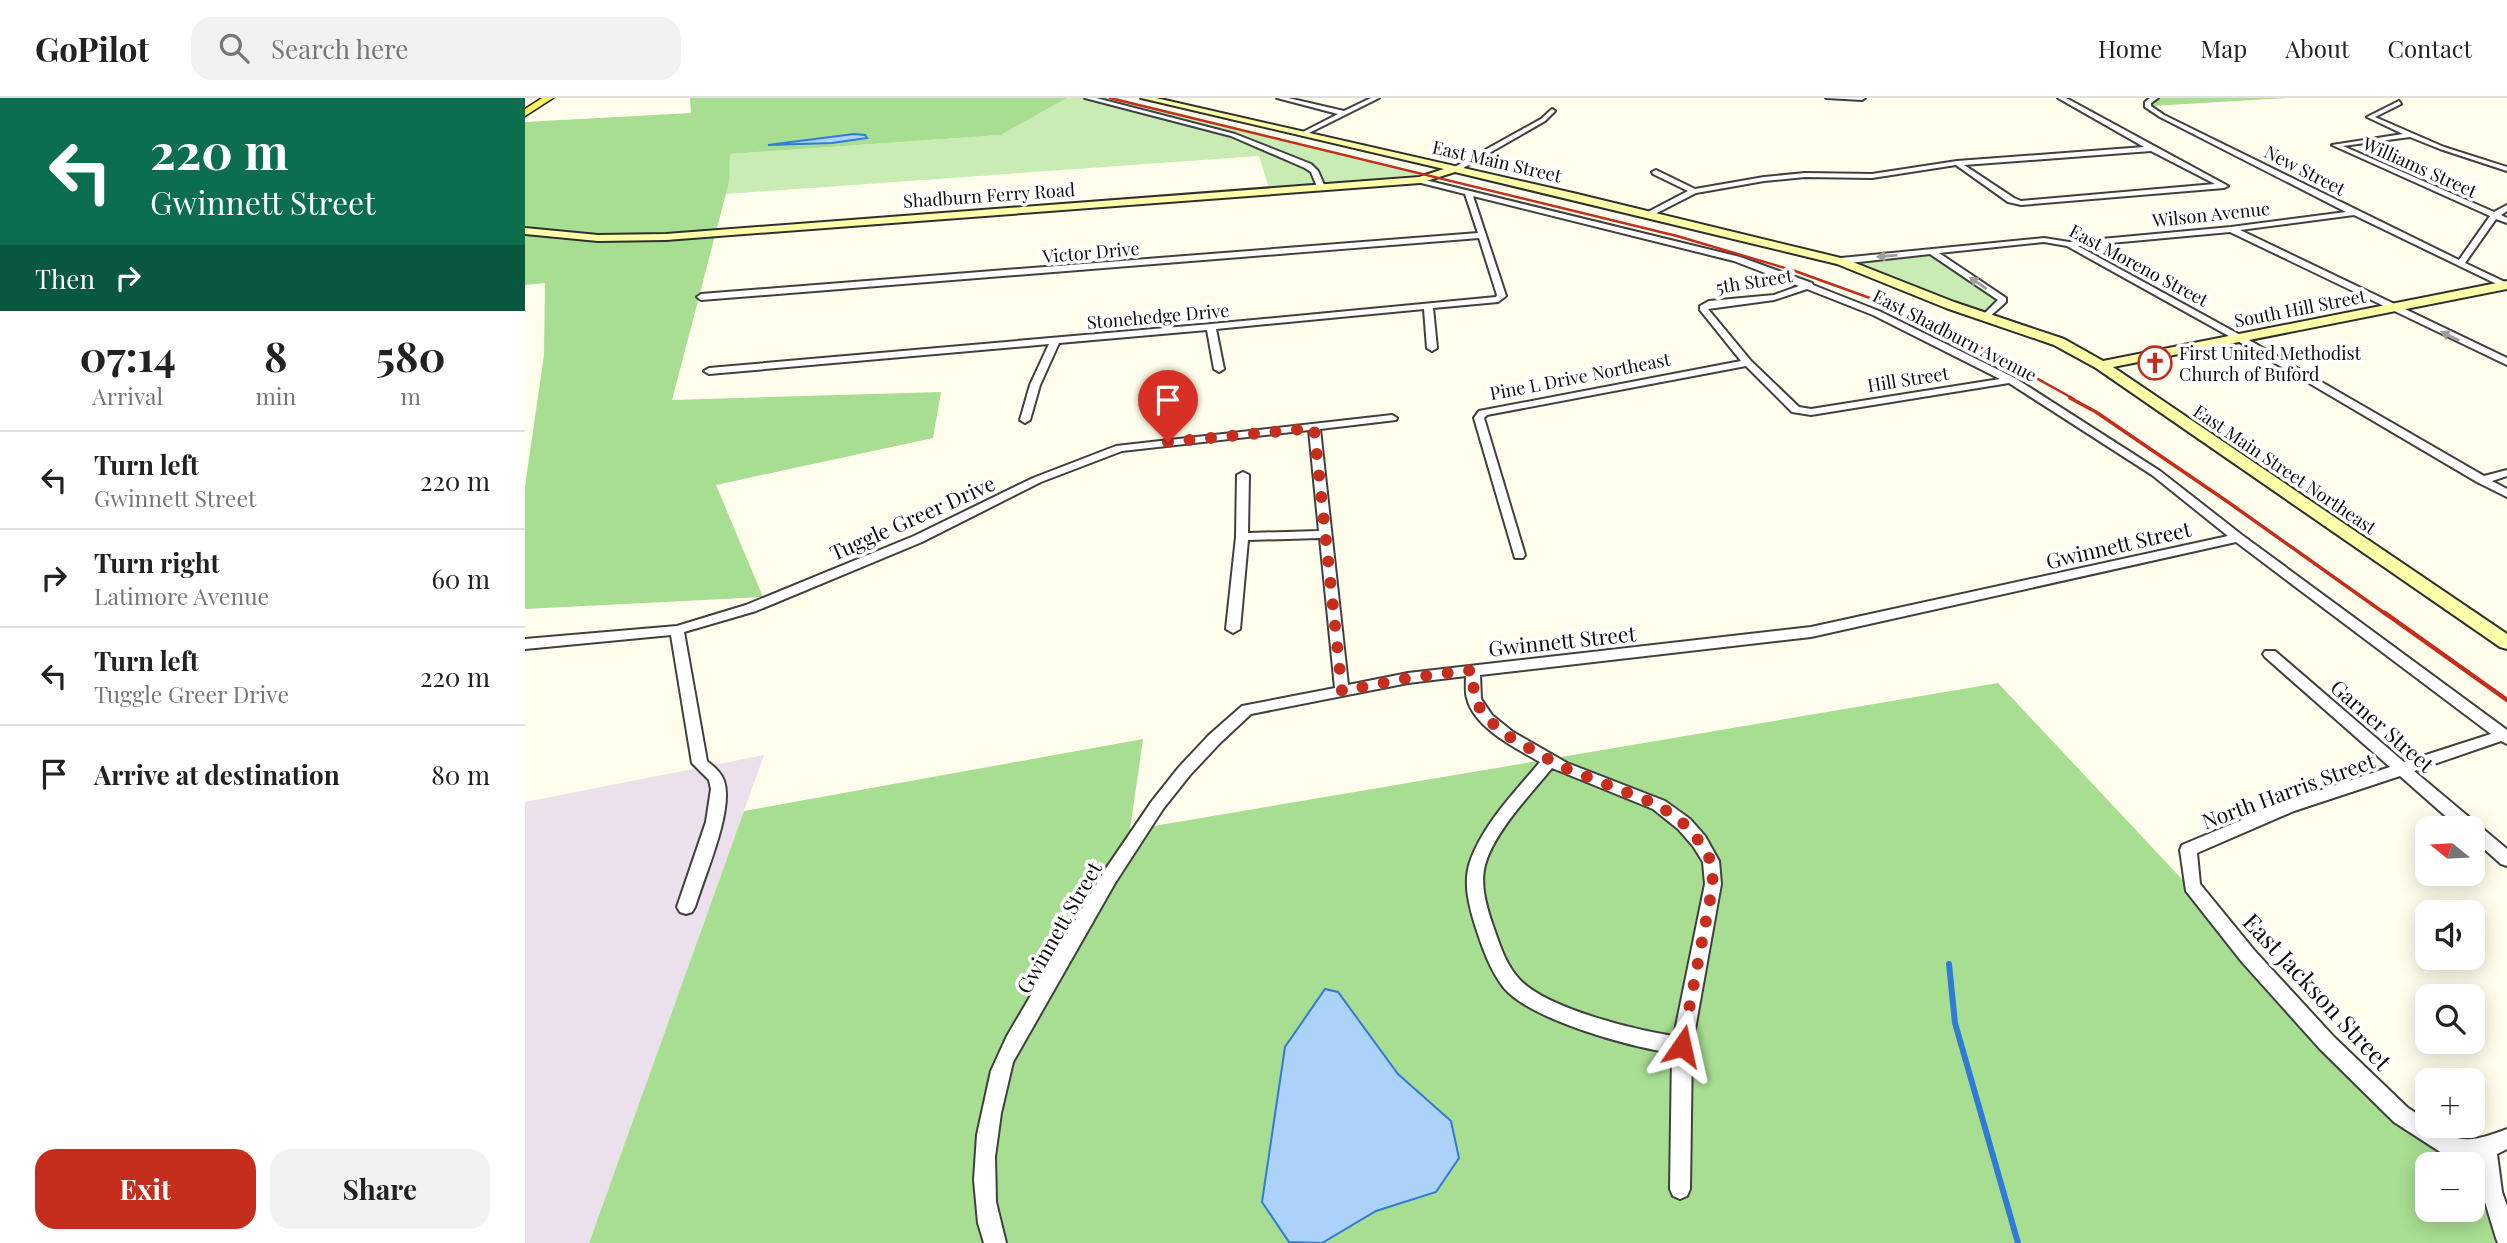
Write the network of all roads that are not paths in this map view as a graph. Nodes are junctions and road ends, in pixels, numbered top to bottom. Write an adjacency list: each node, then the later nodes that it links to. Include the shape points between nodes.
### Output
1 (548, 98): 12 (main road)
2 (1088, 98): 22 (street, via 1242,138 1308,166)
3 (1145, 98): 14 (street, East Main Street)
4 (1280, 98): 13 (street)
5 (1376, 98): 13 (street)
6 (1829, 98): 7 (street)
7 (1862, 98)
8 (2061, 98): 16 (street)
9 (2155, 98): 27 (street, New Street, via 2148,107 2162,116)
10 (2399, 103): 15 (street, via 2370,117)
11 (1552, 111): 18 (street)
12 (525, 113)
13 (1342, 113): 14 (street)
14 (1303, 134): 18 (street, East Main Street)
15 (2409, 135): 19 (street); 29 (street, Williams Street, via 2335,145)
16 (2152, 149): 17 (street); 17 (street, via 2224,186 2021,203)
17 (1957, 163): 23 (street, via 1881,175 1764,179)
18 (1455, 169): 21 (street, Shadburn Ferry Road); 28 (street, East Main Street)
19 (2507, 169)
20 (1656, 172): 23 (street)
21 (1420, 180): 22 (street, Shadburn Ferry Road); 24 (street, East Shadburn Avenue)
22 (1321, 187): 33 (street, Shadburn Ferry Road, via 666,237 598,238)
23 (1694, 191): 25 (street)
24 (1469, 194): 34 (street, Stonehedge Drive); 39 (street, East Shadburn Avenue, via 1737,259)
25 (1685, 196): 28 (street); 30 (street)
26 (2507, 207): 29 (street)
27 (2355, 213): 32 (street, Wilson Avenue); 38 (street, New Street)
28 (1648, 214): 30 (street, East Main Street)
29 (2493, 216): 31 (street, Williams Street); 38 (street)
30 (1661, 217): 37 (street, East Main Street)
31 (2507, 221)
32 (2231, 229): 35 (street, Wilson Avenue); 43 (street)
33 (525, 231)
34 (1484, 235): 41 (street, Victor Drive); 42 (street, Stonehedge Drive, via 1501,296)
35 (2069, 244): 36 (street, East Moreno Street, via 2044,240); 46 (street, East Moreno Street)
36 (1933, 253): 37 (street, East Moreno Street, one-way to 37); 44 (street, one-way to 36, via 2003,300)
37 (1841, 261): 44 (street, East Main Street Northeast)
38 (2461, 263): 40 (street, South Hill Street)
39 (1809, 285): 50 (street, 5th Street, via 1780,296 1703,307); 54 (street, East Shadburn Avenue)
40 (2506, 285): 43 (street, South Hill Street)
41 (701, 297)
42 (1428, 305): 45 (street, Stonehedge Drive); 48 (street)
43 (2393, 309): 46 (street, South Hill Street); 49 (street, one-way to 43)
44 (1986, 317): 51 (street, East Main Street Northeast, via 2059,342)
45 (1212, 327): 47 (street, Stonehedge Drive); 52 (street)
46 (2239, 338): 51 (street, South Hill Street); 60 (street, East Moreno Street)
47 (1055, 341): 53 (street, Stonehedge Drive); 56 (street)
48 (1432, 348)
49 (2507, 362)
50 (1748, 363): 54 (street, Hill Street, via 1796,410 1811,412); 65 (street, Pine L Drive Northeast, via 1483,413 1479,418)
51 (2101, 365): 68 (street, East Main Street Northeast)
52 (1219, 369)
53 (709, 371)
54 (2011, 380): 64 (street, East Shadburn Avenue, via 2156,473)
55 (1392, 418): 57 (street, Tuggle Greer Drive)
56 (1025, 420)
57 (1314, 428): 62 (street); 67 (street, Tuggle Greer Drive, via 1120,448 1037,480 918,539 825,578 751,608)
58 (2507, 473): 60 (street)
59 (1243, 475): 63 (street)
60 (2481, 480): 61 (street, East Moreno Street)
61 (2507, 494)
62 (1325, 534): 63 (street); 72 (street)
63 (1242, 537): 66 (street)
64 (2238, 538): 71 (street, Gwinnett Street, via 1811,632); 73 (street, East Shadburn Avenue)
65 (1519, 555)
66 (1233, 629)
67 (677, 630): 69 (street, Tuggle Greer Drive); 80 (street, via 700,763 716,778 720,792)
68 (2507, 643)
69 (525, 644)
70 (2270, 654): 75 (street, Garner Street)
71 (1473, 670): 72 (street, Gwinnett Street); 74 (street, via 1474,699 1487,719)
72 (1342, 691): 86 (street, Gwinnett Street, via 1247,710 1163,794 1079,929 1001,1068 982,1171)
73 (2505, 736): 75 (street, North Harris Street)
74 (1549, 760): 81 (street, via 1659,805 1684,824 1711,861 1713,884); 81 (street, via 1484,847 1477,865 1475,891 1495,958 1517,989 1559,1013)
75 (2403, 770): 76 (street, Garner Street); 78 (street, North Harris Street, via 2288,807)
76 (2457, 816)
77 (2485, 840): 79 (street, Garner Street)
78 (2188, 850): 83 (street, East Jackson Street, via 2192,886 2327,1043 2400,1115 2452,1148)
79 (2507, 859)
80 (686, 907)
81 (1682, 1046): 84 (street)
82 (2507, 1139): 83 (street)
83 (2486, 1149): 85 (street, via 2492,1192)
84 (1680, 1189)
85 (2507, 1238)
86 (995, 1243)

